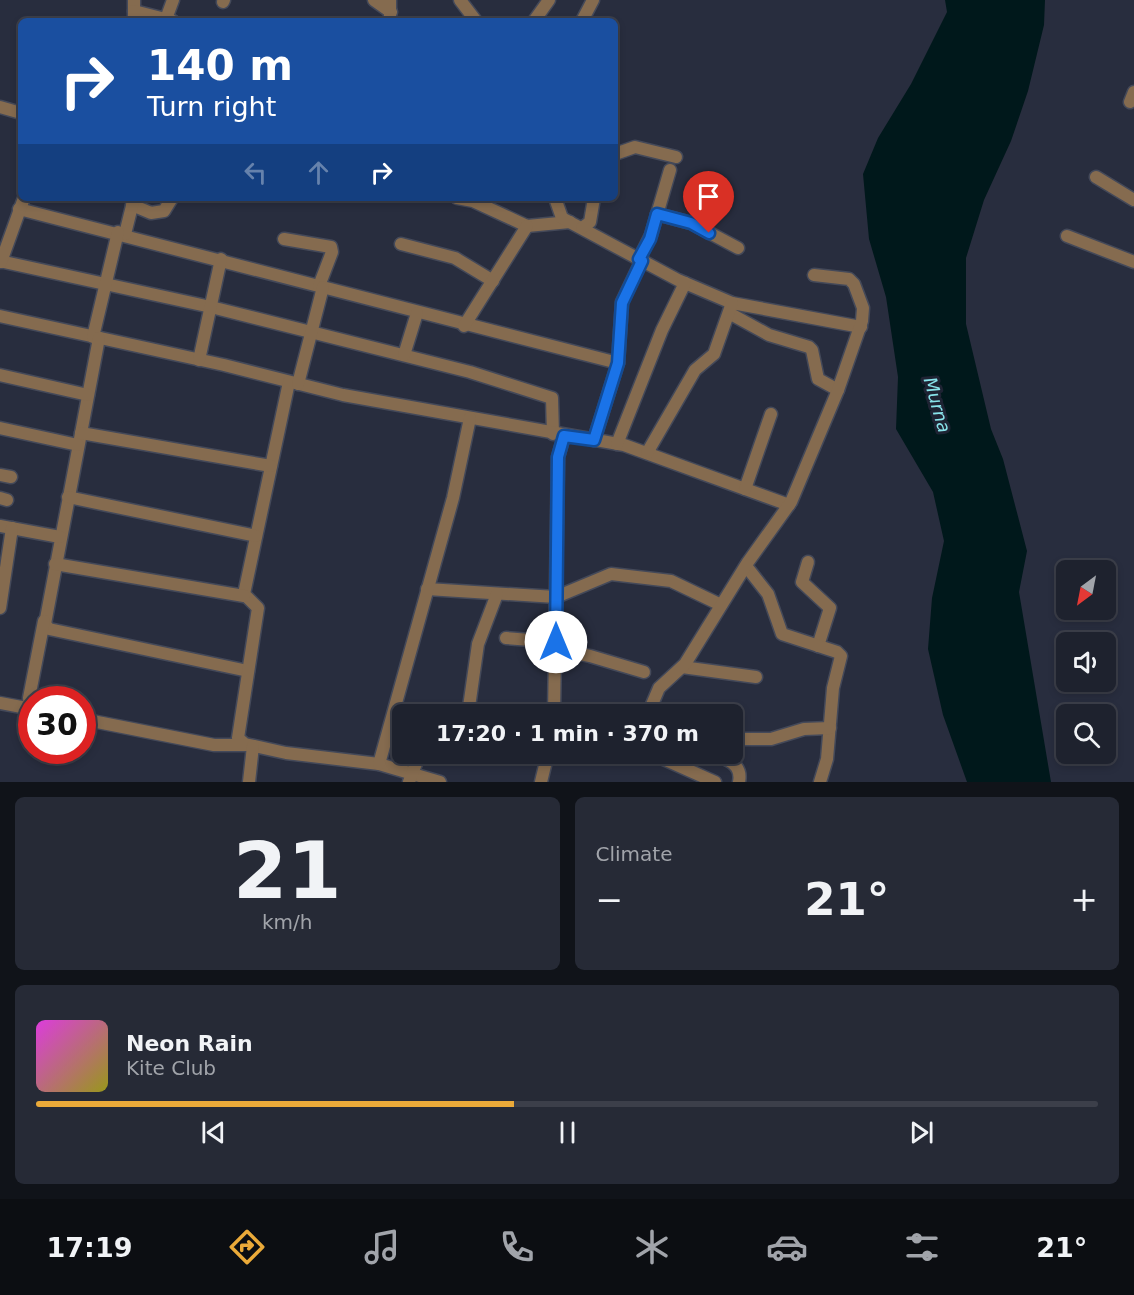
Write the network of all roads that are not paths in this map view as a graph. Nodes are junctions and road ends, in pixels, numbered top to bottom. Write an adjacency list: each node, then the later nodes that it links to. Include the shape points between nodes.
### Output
1 (173, 0): 9 (street)
2 (374, 0): 7 (street)
3 (460, 0): 10 (street)
4 (549, 0): 11 (street)
5 (592, 0): 12 (street)
6 (134, 11): 8 (street)
7 (391, 11)
8 (162, 18)
9 (170, 18)
10 (474, 18)
11 (536, 18)
12 (583, 18)
13 (0, 107): 14 (street)
14 (18, 112)
15 (618, 153): 16 (street, via 635,147)
16 (676, 157)
17 (670, 170): 26 (street)
18 (1096, 177): 19 (street)
19 (1134, 200)
20 (170, 201): 24 (street, via 164,212 151,213)
21 (473, 201): 28 (street)
22 (556, 201): 27 (street, via 560,215)
23 (594, 201): 29 (street, via 590,222)
24 (133, 202): 30 (street)
25 (21, 203): 30 (street); 37 (street)
26 (657, 214): 34 (street, via 691,223); 36 (street)
27 (570, 222): 28 (street); 29 (street)
28 (527, 226): 40 (street)
29 (582, 228): 36 (street)
30 (121, 233): 35 (street); 42 (street)
31 (1067, 236): 38 (street)
32 (284, 239): 43 (street, via 331,247)
33 (401, 244): 40 (street, via 459,260)
34 (738, 248)
35 (220, 259): 43 (street); 44 (street)
36 (640, 260): 41 (street); 54 (street, via 622,303)
37 (1, 262): 42 (street)
38 (1134, 262)
39 (814, 274): 49 (street, via 852,280 863,308)
40 (493, 281): 48 (street)
41 (684, 283): 45 (street); 65 (street)
42 (105, 285): 44 (street); 51 (street)
43 (321, 286): 46 (street); 50 (street)
44 (211, 307): 50 (street); 53 (street)
45 (731, 308): 49 (street); 57 (street, via 769,335 809,347 818,379); 66 (street, via 714,354 695,370)
46 (417, 313): 48 (street); 52 (street)
47 (0, 316): 51 (street)
48 (464, 326): 54 (street)
49 (861, 327): 57 (street)
50 (311, 334): 52 (street); 56 (street)
51 (96, 337): 53 (street); 58 (street)
52 (404, 356): 62 (street, via 552,398)
53 (199, 360): 56 (street)
54 (618, 363): 64 (street)
55 (0, 375): 58 (street)
56 (294, 383): 60 (street); 67 (street)
57 (838, 390): 70 (street)
58 (88, 395): 63 (street)
59 (771, 414): 68 (street)
60 (470, 418): 62 (street); 77 (street)
61 (0, 428): 63 (street)
62 (558, 435): 64 (street); 80 (street)
63 (79, 439): 67 (street); 69 (street)
64 (594, 440): 65 (street)
65 (616, 444): 66 (street)
66 (647, 453): 68 (street)
67 (271, 466): 72 (street)
68 (746, 489): 70 (street)
69 (68, 497): 72 (street); 73 (street)
70 (789, 505): 76 (street)
71 (6, 527): 73 (street); 82 (street)
72 (256, 536): 79 (street)
73 (60, 537): 75 (street)
74 (808, 562): 86 (street, via 802,582 830,608)
75 (55, 564): 79 (street); 83 (street)
76 (746, 566): 81 (street); 86 (street, via 768,594 782,634)
77 (428, 590): 78 (street); 101 (street)
78 (497, 594): 80 (street); 93 (street, via 478,644)
79 (244, 596): 88 (street, via 258,608)
80 (556, 597): 81 (street, via 611,574 671,581); 85 (street)
81 (721, 605): 87 (street)
82 (0, 608)
83 (44, 621): 88 (street, via 49,628); 91 (street)
84 (506, 638): 85 (street)
85 (556, 646): 89 (street); 94 (street)
86 (818, 646): 98 (street, via 841,656)
87 (682, 667): 90 (street); 95 (street, via 659,688)
88 (248, 671): 100 (street, via 238,735 241,742)
89 (644, 672)
90 (756, 677)
91 (31, 686)
92 (0, 703): 96 (street)
93 (469, 704)
94 (554, 704)
95 (651, 704)
96 (18, 706)
97 (96, 722): 100 (street, via 214,745)
98 (830, 728): 99 (street, via 804,729 771,739); 113 (street)
99 (743, 739)
100 (251, 745): 101 (street); 108 (street)
101 (379, 764): 107 (street)
102 (415, 764): 107 (street)
103 (545, 764): 110 (street)
104 (668, 764): 106 (street)
105 (733, 764): 112 (street, via 741,771)
106 (687, 776): 111 (street)
107 (409, 778): 109 (street)
108 (248, 780)
109 (440, 782)
110 (541, 782)
111 (716, 782)
112 (739, 782)
113 (820, 782)

